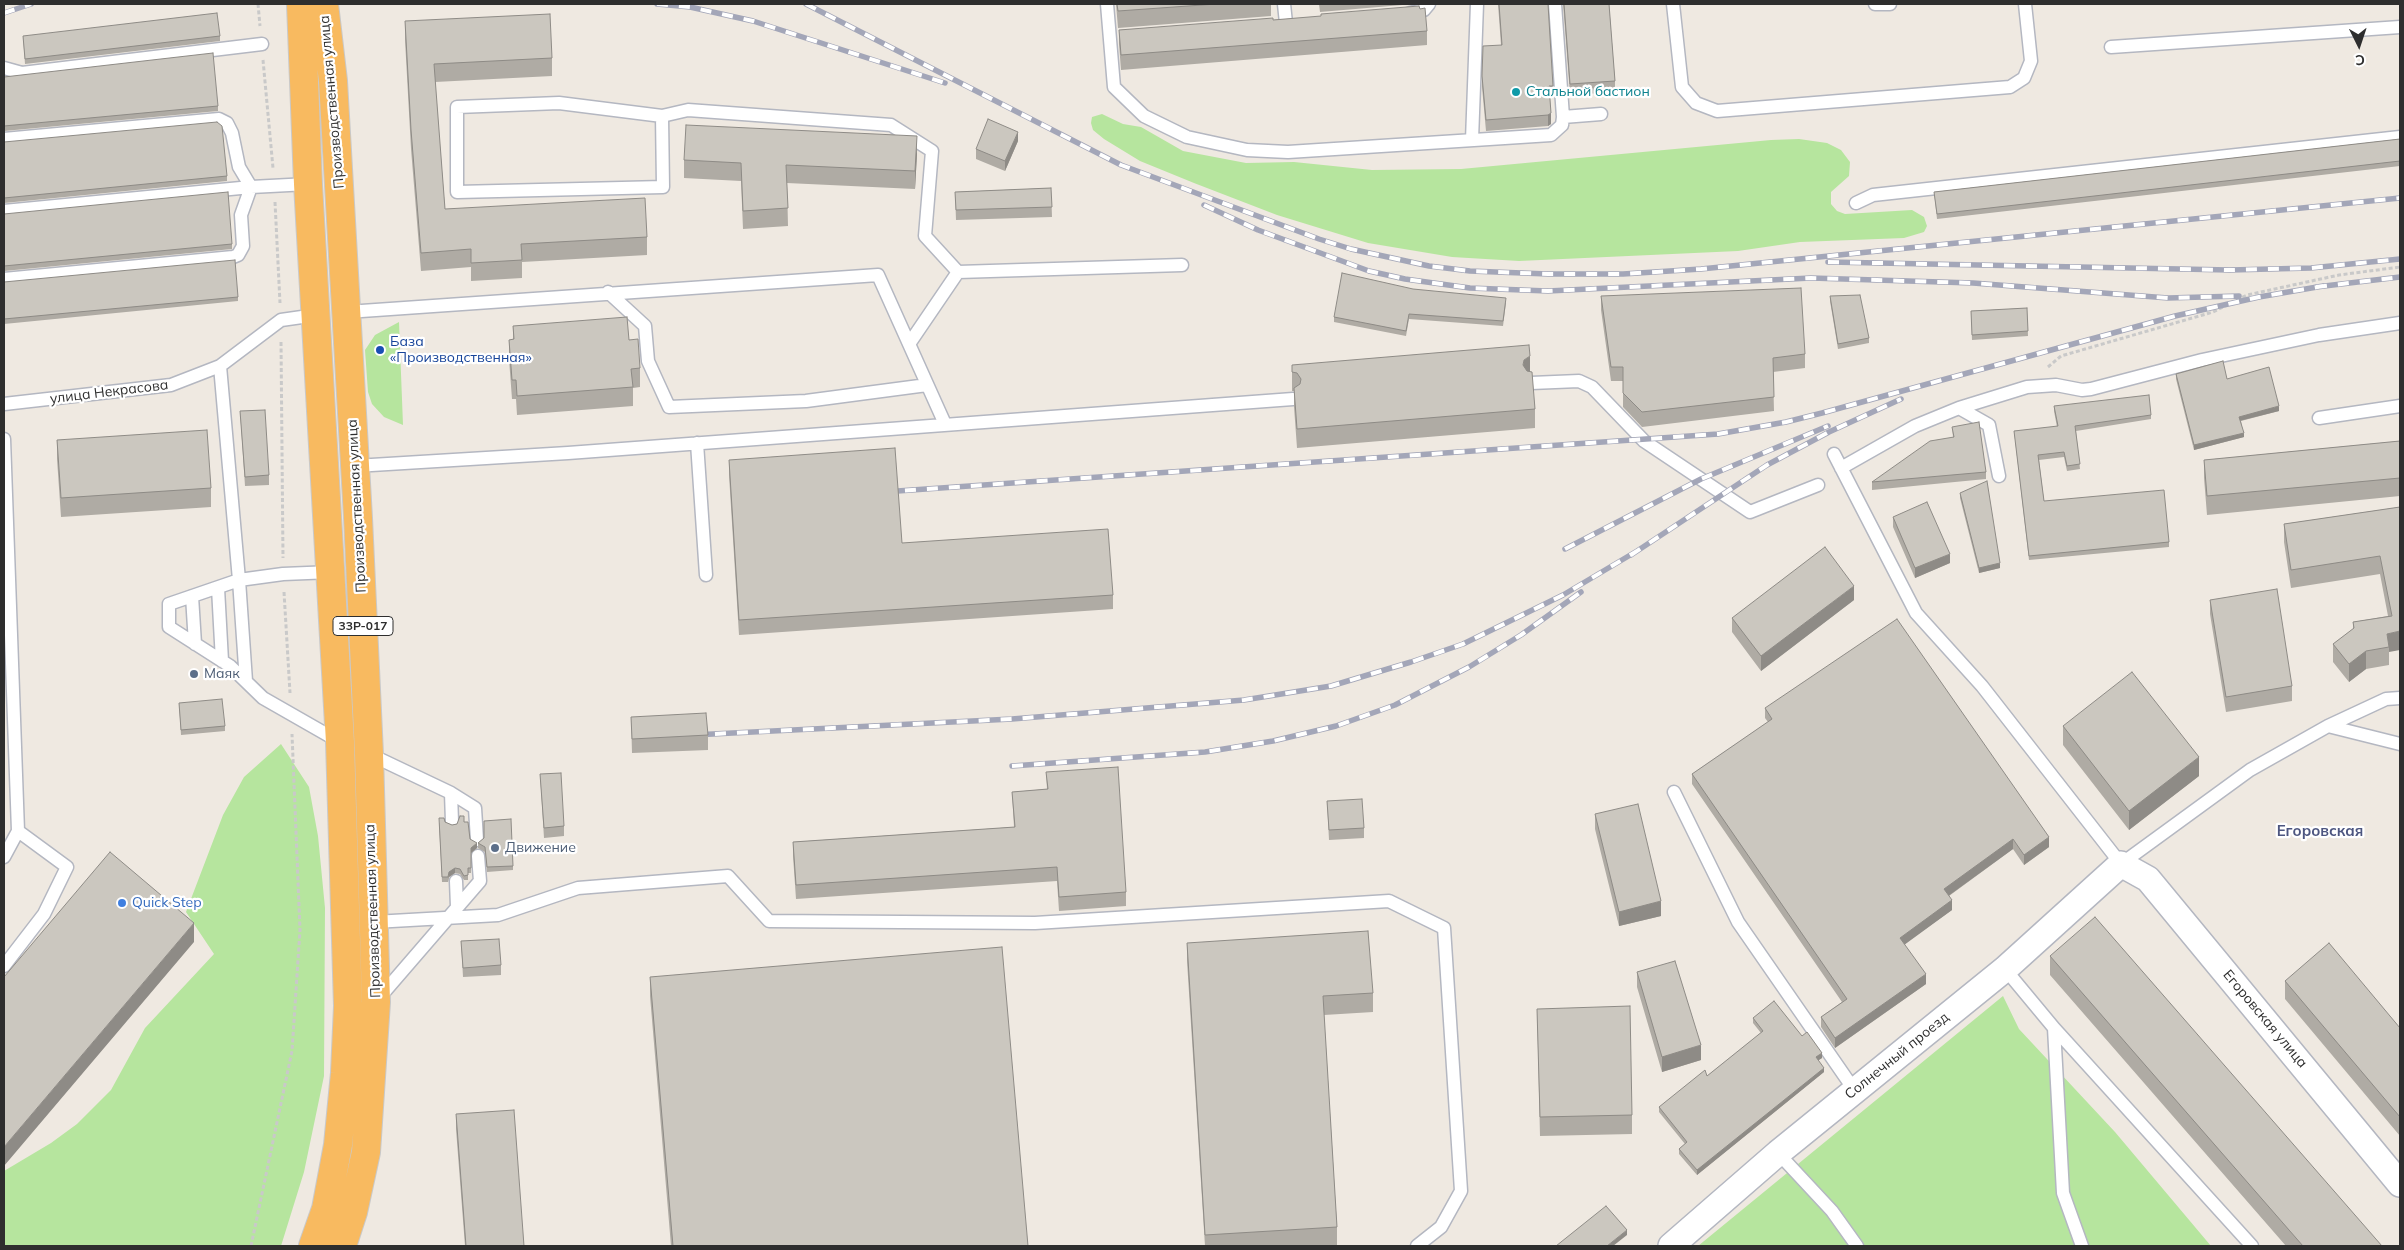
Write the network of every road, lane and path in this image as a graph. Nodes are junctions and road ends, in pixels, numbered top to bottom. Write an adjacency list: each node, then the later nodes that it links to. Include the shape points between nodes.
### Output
1 (258, 4): 16 (path)
2 (301, 4): 25 (highway, Производственная улица / 33Р-017)
3 (324, 4): 35 (highway, Производственная улица / 33Р-017, via 333,81)
4 (1106, 4): 24 (lane, via 1114,37 1114,87 1144,116 1187,137 1247,150 1288,152)
5 (1284, 4): 14 (lane)
6 (1429, 4): 13 (lane, via 1415,13)
7 (1477, 4): 24 (lane)
8 (1555, 4): 21 (lane)
9 (1673, 4): 12 (lane, via 1682,87 1696,103 1717,111 2010,87 2024,78 2031,61)
10 (1875, 4): 11 (lane)
11 (1890, 4)
12 (2025, 4)
13 (1395, 14)
14 (1286, 23)
15 (2400, 27): 17 (lane)
16 (262, 44): 18 (lane, via 22,73); 27 (path)
17 (2111, 47)
18 (4, 68)
19 (1601, 114): 21 (lane)
20 (662, 116): 20 (lane, via 663,187 457,192 458,107 559,104); 32 (lane, via 688,110 891,125 932,151 925,236)
21 (1564, 117): 24 (lane, via 1562,125 1551,135)
22 (2400, 137): 28 (lane, via 1873,195)
23 (4, 139): 26 (lane, via 219,119 227,123 232,133 239,167)
24 (1472, 140)
25 (308, 184): 27 (lane); 36 (highway, Производственная улица / 33Р-017)
26 (251, 187): 27 (lane); 29 (lane); 33 (lane, via 241,215 243,246 238,255)
27 (274, 187): 37 (path)
28 (1856, 203)
29 (4, 211)
30 (1182, 265): 32 (lane)
31 (2400, 267): 43 (path, via 2322,278 2247,295 2213,312 2061,356)
32 (958, 272): 39 (lane)
33 (4, 279)
34 (608, 292): 35 (lane); 39 (lane, via 878,275); 42 (lane, via 645,326 648,361 669,407 806,401)
35 (347, 312): 36 (highway); 53 (highway, Производственная улица / 33Р-017)
36 (316, 315): 37 (lane, улица Некрасова); 58 (highway, Производственная улица / 33Р-017)
37 (281, 320): 40 (lane, улица Некрасова); 60 (path)
38 (2400, 323): 43 (lane, via 2319,335 2202,360 2091,390 2056,385)
39 (909, 344): 42 (lane)
40 (220, 366): 45 (lane, улица Некрасова, via 171,386); 62 (lane)
41 (1531, 383): 56 (lane, via 1579,381 1592,387 1644,440 1750,512)
42 (927, 385): 49 (lane)
43 (2027, 387): 47 (lane)
44 (1293, 399): 49 (lane)
45 (4, 404)
46 (2400, 406): 48 (lane)
47 (1958, 408): 54 (lane, via 1914,426); 55 (lane, via 1988,425)
48 (2319, 418)
49 (945, 424): 51 (lane)
50 (4, 439): 77 (lane)
51 (697, 443): 53 (lane); 61 (lane)
52 (1834, 454): 54 (lane)
53 (355, 466): 57 (highway, Производственная улица / 33Р-017)
54 (1841, 468): 81 (lane, via 1916,613 1982,686)
55 (1999, 476)
56 (1818, 485)
57 (358, 518): 58 (highway); 73 (highway, Производственная улица / 33Р-017)
58 (328, 519): 59 (highway, Производственная улица / 33Р-017)
59 (332, 572): 60 (lane); 71 (highway, Производственная улица / 33Р-017)
60 (283, 574): 62 (lane); 69 (path)
61 (706, 575)
62 (239, 580): 63 (lane); 67 (lane)
63 (218, 588): 64 (lane); 66 (lane)
64 (192, 596): 65 (lane); 65 (lane, via 169,604 169,627)
65 (195, 644): 66 (lane)
66 (222, 661): 67 (lane)
67 (246, 681): 69 (lane, via 263,698)
68 (2400, 698): 70 (lane, via 2386,699)
69 (292, 714): 71 (lane); 93 (path, via 300,930 292,1051)
70 (2328, 726): 72 (lane); 81 (lane, via 2250,770)
71 (340, 742): 94 (highway, Производственная улица / 33Р-017, via 347,934 345,1073 338,1145 326,1209)
72 (2400, 744)
73 (369, 754): 75 (lane); 85 (highway, Производственная улица / 33Р-017)
74 (1674, 792): 90 (lane, via 1738,922)
75 (451, 793): 76 (lane); 78 (lane, via 475,808)
76 (452, 822)
77 (18, 831): 80 (lane); 86 (lane, via 67,868 44,914)
78 (477, 840)
79 (478, 856): 83 (lane, via 480,881)
80 (4, 857)
81 (2122, 864): 87 (street, Солнечный проезд); 92 (street, Егоровская улица, via 2148,879)
82 (456, 881): 83 (lane)
83 (457, 907): 84 (lane)
84 (449, 917): 85 (lane); 88 (lane); 96 (lane, via 498,915 578,888 728,876 769,921 1034,923 1389,901 1444,928 1461,1191 1441,1227)
85 (374, 922): 88 (highway, Производственная улица / 33Р-017)
86 (4, 966)
87 (2005, 969): 89 (lane); 90 (street, Солнечный проезд)
88 (376, 1002): 95 (highway, Производственная улица / 33Р-017, via 366,1152)
89 (2054, 1028): 99 (lane, via 2063,1193); 100 (lane)
90 (1855, 1090): 91 (street, Солнечный проезд)
91 (1778, 1153): 97 (street, Солнечный проезд); 98 (lane, via 1832,1211)
92 (2400, 1184)
93 (251, 1246)
94 (313, 1246)
95 (342, 1246)
96 (1417, 1246)
97 (1671, 1246)
98 (1857, 1246)
99 (2082, 1246)
100 (2252, 1246)

